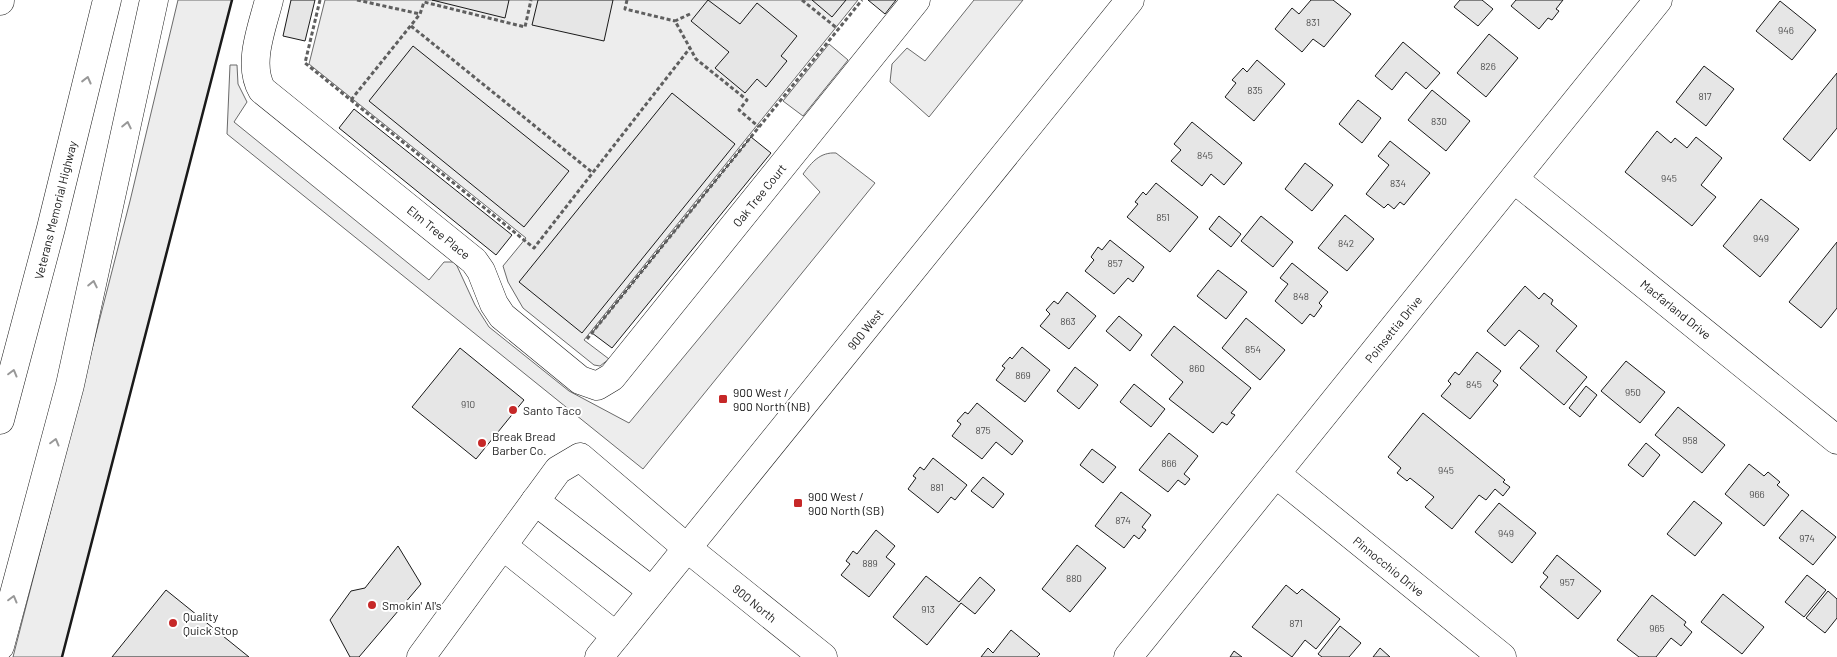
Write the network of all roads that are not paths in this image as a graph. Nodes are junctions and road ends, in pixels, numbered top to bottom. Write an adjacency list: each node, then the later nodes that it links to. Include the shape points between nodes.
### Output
1 (106, 0): 9 (main road, Veterans Memorial Highway, one-way to 1, via 52,228)
2 (154, 0): 17 (main road, one-way to 2, via 70,385)
3 (268, 0): 8 (main road, Elm Tree Place, via 256,58 257,81 262,90 474,261 494,304 513,327 580,380)
4 (916, 0): 8 (main road, Oak Tree Court, via 612,377)
5 (1130, 0): 14 (main road, 900 West)
6 (1658, 0): 7 (main road, Poinsettia Drive)
7 (1514, 179): 10 (main road, Macfarland Drive); 11 (main road, Poinsettia Drive)
8 (598, 386)
9 (0, 420)
10 (1837, 440)
11 (1276, 474): 21 (main road, Poinsettia Drive); 22 (main road, Pinnocchio Drive)
12 (535, 501): 13 (main road); 14 (main road, 900 North, via 558,470 580,457); 15 (main road)
13 (503, 546): 16 (main road); 18 (main road)
14 (687, 548): 15 (main road, 900 West); 20 (main road, 900 North)
15 (652, 591): 16 (main road, 900 West)
16 (616, 636): 19 (main road, 900 West)
17 (0, 646)
18 (421, 657)
19 (599, 657)
20 (823, 657)
21 (1128, 657)
22 (1502, 657)

